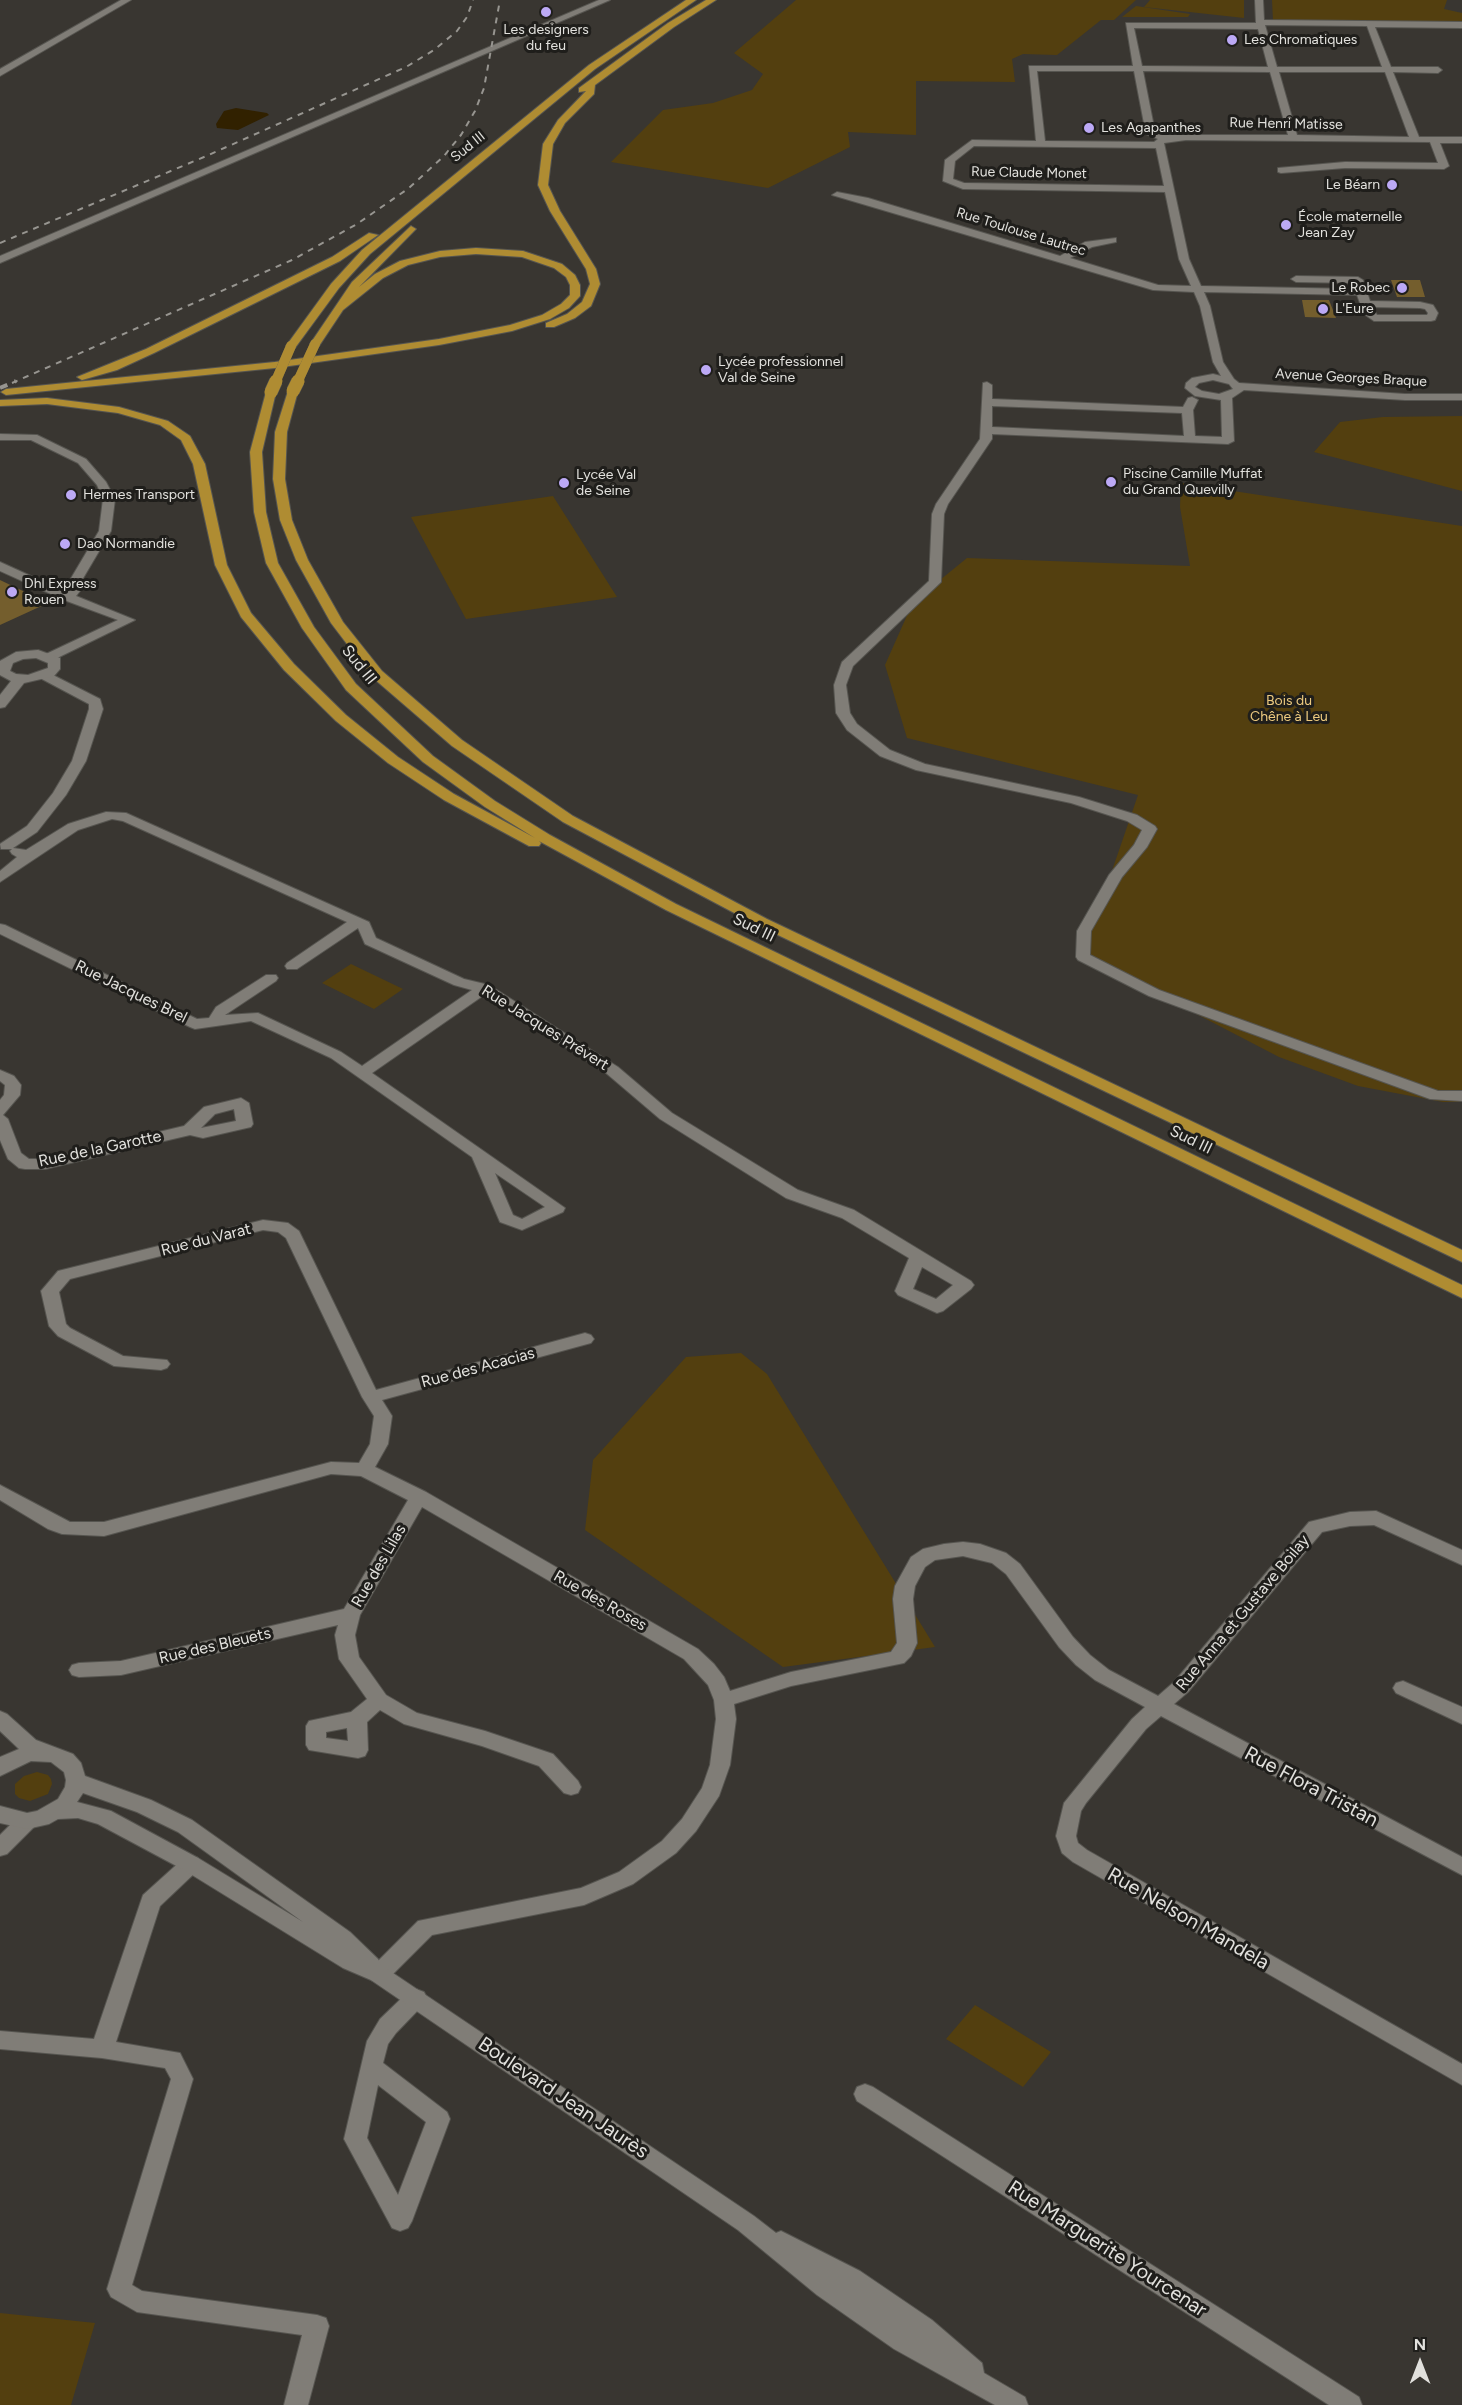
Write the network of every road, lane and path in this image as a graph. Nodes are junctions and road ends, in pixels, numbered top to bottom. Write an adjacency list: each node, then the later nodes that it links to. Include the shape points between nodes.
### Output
1 (127, 0): 13 (street)
2 (606, 0): 26 (street)
3 (692, 0): 24 (highway, Sud III, via 592,67)
4 (712, 0): 14 (highway, Sud III)
5 (1259, 0): 6 (street)
6 (1260, 24): 7 (street); 9 (street, via 1129,25); 10 (street)
7 (1370, 24): 8 (street); 11 (street)
8 (1462, 25)
9 (1137, 69): 10 (street); 19 (street, via 1151,134); 20 (street, via 1032,68)
10 (1274, 70): 11 (street); 15 (street)
11 (1387, 70): 12 (street); 16 (street)
12 (1438, 70)
13 (0, 73)
14 (590, 84): 34 (highway, Sud III, via 403,235); 43 (highway, via 591,92 561,122 548,144 543,185 591,269 595,284 587,304 571,316 543,328 401,355)
15 (1293, 138): 16 (street, Rue Henri Matisse); 19 (street, Rue Henri Matisse)
16 (1415, 139): 17 (street, Rue Henri Matisse)
17 (1434, 140): 18 (street, Rue Henri Matisse); 21 (street, via 1444,166 1345,165)
18 (1462, 140)
19 (1163, 141): 20 (street, Rue Claude Monet); 22 (street)
20 (1041, 144): 22 (street, Rue Claude Monet, via 972,143 950,160 948,181 963,186)
21 (1281, 170)
22 (1168, 189): 28 (street, via 1184,260)
23 (837, 195): 27 (street, Rue Toulouse Lautrec, via 865,200)
24 (406, 219): 39 (highway, via 336,259 113,368); 59 (highway, Sud III, bridge, via 366,252 334,286 291,346 271,392 256,452 260,512 273,563 308,628 351,687 428,759 490,804)
25 (1112, 240): 27 (street, via 1089,244)
26 (0, 260)
27 (1060, 260): 31 (street, Rue Toulouse Lautrec, via 1157,288)
28 (1192, 277): 29 (street); 31 (street)
29 (1204, 277)
30 (1287, 279): 32 (street, via 1358,280)
31 (1198, 289): 32 (street, Rue Toulouse Lautrec); 35 (street)
32 (1361, 292): 33 (street)
33 (1366, 304): 33 (street, via 1374,318 1431,318 1433,313 1429,307 1420,305)
34 (336, 311): 39 (highway, via 379,276 404,263 440,254 523,254 558,266 575,285 574,296 565,306 546,317 440,342 275,364); 74 (highway, Sud III, bridge, via 293,391 281,432 279,479 286,520 302,560 337,623 377,674 457,743 568,819 762,922)
35 (1218, 362): 36 (street, via 1213,371); 37 (street)
36 (1200, 378): 37 (street, Avenue Georges Braque, via 1218,377); 40 (street, via 1190,384 1192,391)
37 (1234, 383): 41 (street, via 1236,393); 42 (street, Avenue Georges Braque, via 1405,397)
38 (987, 385): 44 (street)
39 (0, 392)
40 (1199, 394): 41 (street); 45 (street)
41 (1226, 397): 48 (street, via 1228,441)
42 (1462, 397)
43 (0, 401): 59 (highway, via 47,401 120,410 164,423 186,438 198,464 221,565 245,614 289,667 333,711 393,760 449,797 544,849)
44 (987, 402): 45 (street); 46 (street)
45 (1187, 410): 48 (street)
46 (986, 430): 48 (street); 68 (street, via 986,439 938,514 935,582 847,665 840,684 843,713 852,728 885,753 921,767 1074,800 1132,818 1150,830 1116,875 1084,931 1083,957 1154,993 1436,1096)
47 (0, 437): 50 (street, via 33,437 82,461 109,499 105,531 76,580 78,586)
48 (1190, 440)
49 (0, 566): 50 (street)
50 (68, 597): 51 (street, via 129,620)
51 (51, 657): 52 (street, via 30,654); 53 (street, via 56,665)
52 (4, 659): 54 (street, via 4,672)
53 (45, 675): 54 (street); 56 (street, via 95,702 96,710 79,761 58,795 32,829)
54 (20, 679): 55 (street)
55 (0, 704)
56 (3, 845): 57 (street)
57 (27, 856): 58 (street); 60 (street, Rue Jacques Prévert, via 73,827 111,815 126,817)
58 (0, 878)
59 (671, 907): 75 (highway, Sud III)
60 (357, 922): 62 (street); 64 (street, Rue Jacques Prévert, via 364,925 370,941 459,982)
61 (0, 928): 65 (street, Rue Jacques Brel, via 195,1024)
62 (292, 966)
63 (271, 978): 65 (street, via 220,1010)
64 (484, 988): 66 (street); 73 (street, Rue Jacques Prévert, via 612,1070 666,1116 792,1194 848,1214)
65 (214, 1021): 66 (street, Rue Jacques Brel, via 253,1016 336,1055)
66 (361, 1072): 72 (street, Rue Jacques Brel)
67 (0, 1075): 69 (street, via 13,1086 12,1095)
68 (1462, 1096)
69 (0, 1111)
70 (0, 1119): 71 (street, Rue de la Garotte, via 14,1155 25,1164 45,1164)
71 (190, 1130)
72 (480, 1156): 72 (street, Rue Jacques Brel, via 509,1176 557,1208 522,1225 506,1218)
73 (918, 1257)
74 (1462, 1257)
75 (1462, 1292)
76 (585, 1339): 78 (street, Rue des Acacias)
77 (161, 1364): 78 (street, Rue du Varat, via 120,1362 64,1332 58,1326 50,1291 64,1275 263,1225 282,1227 293,1235)
78 (371, 1396): 79 (street, Rue du Varat, via 383,1416 378,1444)
79 (364, 1470): 80 (street, Rue des Roses, via 331,1468 104,1529 55,1524); 81 (street, Rue des Roses)
80 (0, 1492)
81 (419, 1497): 83 (street, Rue des Lilas); 87 (street, Rue des Roses, via 691,1654 717,1682)
82 (1462, 1558): 88 (street, Rue Anna et Gustave Boilay, via 1376,1518 1316,1527 1181,1687)
83 (350, 1615): 84 (street, Rue des Bleuets, via 121,1668); 86 (street, Rue des Lilas, via 345,1635 349,1659)
84 (79, 1670)
85 (1403, 1688): 89 (street)
86 (379, 1700): 91 (street); 95 (street, Rue des Lilas, via 411,1719 546,1760)
87 (724, 1700): 88 (street, Rue Flora Tristan, via 791,1679 897,1658 907,1643 903,1599 910,1574 930,1554 963,1549 999,1558 1013,1569 1083,1660 1102,1675); 102 (street, Rue des Roses, via 724,1739 712,1790 689,1825 655,1858 626,1878 584,1896 426,1927)
88 (1160, 1706): 101 (street, Rue Flora Tristan); 107 (street, Rue Nelson Mandela, via 1138,1724 1071,1809 1066,1836 1069,1846 1080,1857)
89 (1462, 1716)
90 (0, 1719): 92 (street)
91 (357, 1719)
92 (40, 1752): 93 (street, via 19,1756); 94 (street, via 66,1760 74,1769)
93 (0, 1767)
94 (76, 1780): 96 (street, via 71,1797); 102 (street, Boulevard Jean Jaurès, via 185,1826 342,1938)
95 (571, 1787)
96 (56, 1811): 98 (street); 100 (street, Boulevard Jean Jaurès, via 78,1810 104,1817)
97 (0, 1814): 98 (street)
98 (27, 1821): 99 (street)
99 (0, 1848)
100 (190, 1864): 102 (street, Boulevard Jean Jaurès, via 351,1962); 105 (street, via 151,1901)
101 (1462, 1868)
102 (379, 1974): 103 (street, Boulevard Jean Jaurès)
103 (416, 1998): 106 (street, via 378,2041); 109 (street, Boulevard Jean Jaurès, via 746,2223 825,2287 903,2341)
104 (0, 2040): 105 (street)
105 (102, 2049): 110 (street, via 172,2060 182,2079 119,2289 137,2301 317,2326)
106 (372, 2067): 106 (street, via 355,2139 400,2221 438,2119)
107 (1462, 2075)
108 (865, 2094): 111 (street, Rue Marguerite Yourcenar)
109 (1006, 2398)
110 (296, 2405)
111 (1350, 2405)

